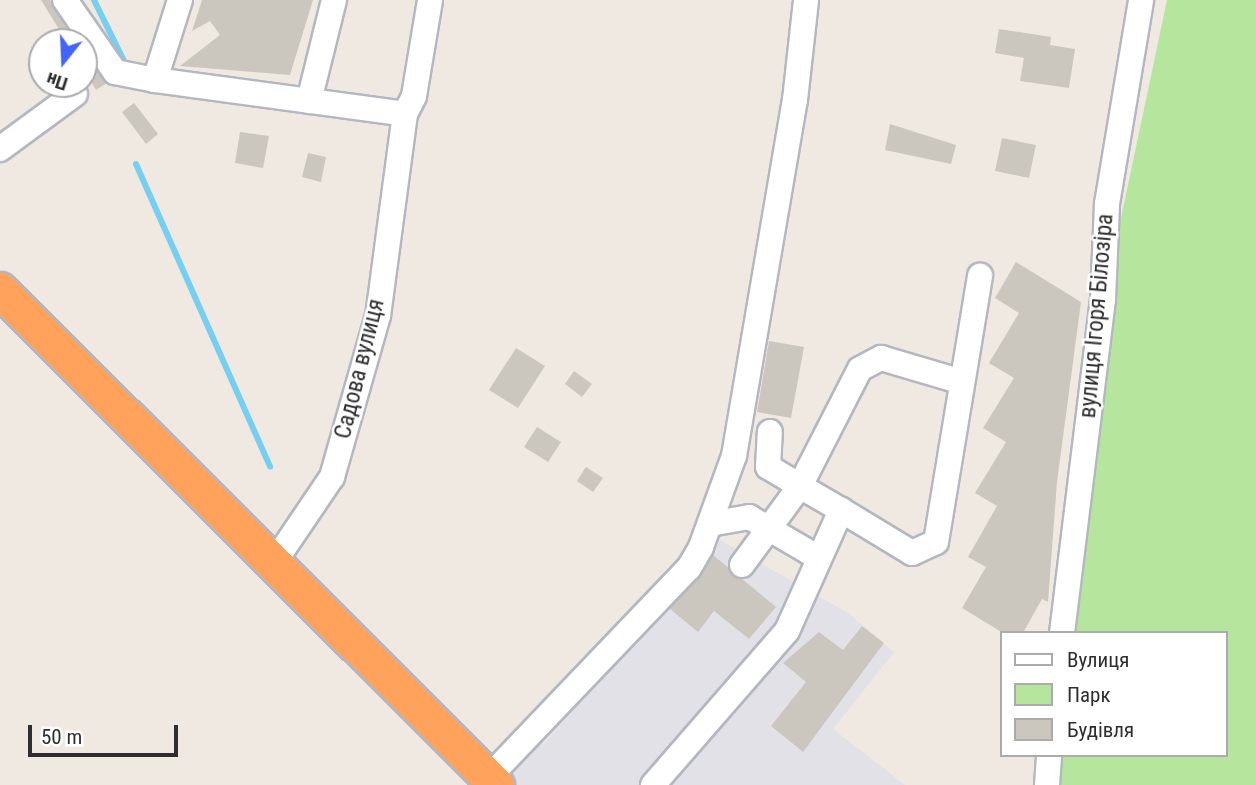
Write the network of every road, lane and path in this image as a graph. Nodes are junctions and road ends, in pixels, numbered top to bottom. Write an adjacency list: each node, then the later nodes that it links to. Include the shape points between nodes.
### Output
1 (65, 0): 7 (street, via 115,72)
2 (180, 0): 7 (street)
3 (334, 0): 9 (street)
4 (430, 0): 10 (street, Садова вулиця, via 414,96)
5 (806, 0): 18 (street, via 795,100 734,456)
6 (1141, 0): 23 (street, вулиця Ігоря Білозіра, via 1107,204 1103,300)
7 (155, 80): 9 (street)
8 (70, 98): 11 (street)
9 (309, 101): 10 (street)
10 (404, 114): 21 (street, Садова вулиця, via 378,316 332,477)
11 (0, 149)
12 (980, 276): 14 (street)
13 (0, 290): 21 (highway)
14 (962, 382): 16 (street, via 881,358 871,361 860,369); 17 (street, via 936,542 912,553)
15 (770, 432): 16 (street, via 768,467)
16 (800, 486): 17 (street); 19 (street)
17 (841, 510): 20 (street)
18 (709, 524): 19 (street, via 749,517); 25 (street, via 689,568)
19 (769, 528): 20 (street); 22 (street)
20 (819, 558): 26 (street, via 787,631)
21 (273, 564): 25 (highway)
22 (742, 565)
23 (1062, 631)
24 (1049, 757): 27 (street)
25 (482, 777)
26 (653, 785)
27 (1047, 785)

